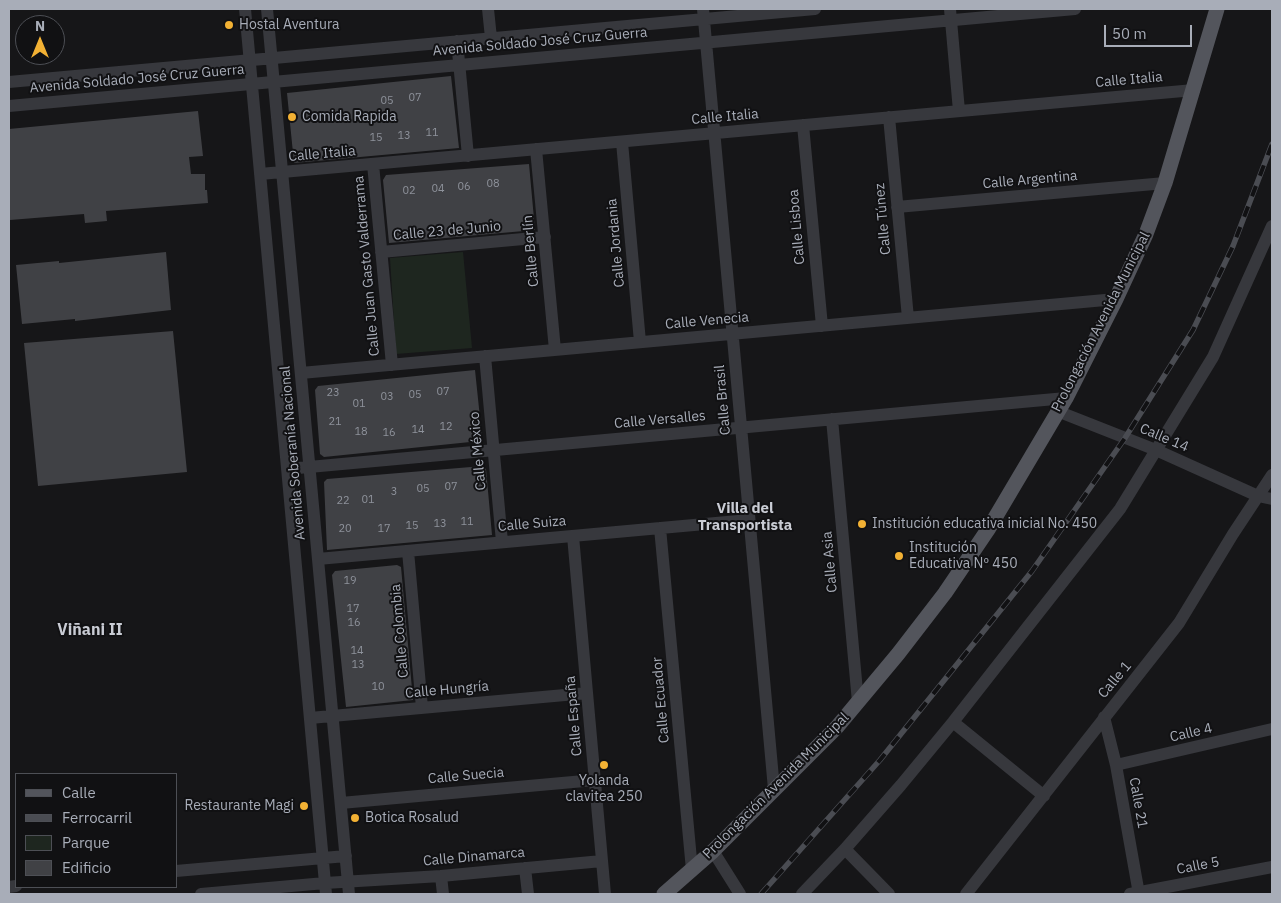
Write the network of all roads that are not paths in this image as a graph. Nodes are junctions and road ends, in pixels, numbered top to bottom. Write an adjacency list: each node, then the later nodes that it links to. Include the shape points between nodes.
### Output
1 (245, 9): 13 (street, Avenida Soberanía Nacional)
2 (268, 9): 12 (street, Avenida Soberanía Nacional)
3 (488, 9): 9 (street)
4 (815, 9): 7 (street, Avenida Soldado José Cruz Guerra)
5 (1075, 9): 8 (street, Avenida Soldado José Cruz Guerra)
6 (1217, 9): 18 (main road, Prolongación Avenida Municipal)
7 (703, 14): 9 (street, Avenida Soldado José Cruz Guerra); 11 (street, Calle Brasil)
8 (950, 14): 11 (street, Avenida Soldado José Cruz Guerra); 20 (street)
9 (491, 38): 10 (street, Avenida Soldado José Cruz Guerra)
10 (457, 42): 12 (street, Avenida Soldado José Cruz Guerra); 14 (street)
11 (706, 42): 14 (street, Avenida Soldado José Cruz Guerra); 23 (street, Calle Brasil)
12 (272, 58): 13 (street, Avenida Soldado José Cruz Guerra); 16 (street, Avenida Soberanía Nacional)
13 (249, 60): 15 (street, Avenida Soldado José Cruz Guerra); 17 (street, Avenida Soberanía Nacional)
14 (459, 65): 16 (street, Avenida Soldado José Cruz Guerra); 26 (street)
15 (9, 82)
16 (274, 82): 17 (street, Avenida Soldado José Cruz Guerra); 28 (street, Avenida Soberanía Nacional)
17 (252, 84): 19 (street, Avenida Soldado José Cruz Guerra); 29 (street, Avenida Soberanía Nacional)
18 (1194, 90): 20 (street, Calle Italia); 30 (main road, Prolongación Avenida Municipal)
19 (9, 106)
20 (959, 111): 21 (street, Calle Italia)
21 (889, 117): 22 (street, Calle Italia); 31 (street, Calle Túnez)
22 (803, 125): 23 (street, Calle Italia); 37 (street, Calle Lisboa)
23 (714, 133): 24 (street, Calle Italia); 38 (street, Calle Brasil)
24 (622, 142): 25 (street, Calle Italia); 39 (street, Calle Jordania)
25 (536, 149): 26 (street, Calle Italia); 33 (street, Calle Berlín)
26 (468, 156): 27 (street, Calle Italia)
27 (373, 164): 28 (street, Calle Italia); 34 (street, Calle Juan Gasto Valderrama)
28 (282, 172): 29 (street, Calle Italia); 43 (street, Avenida Soberanía Nacional)
29 (260, 174): 51 (street, Avenida Soberanía Nacional)
30 (1165, 183): 31 (street, Calle Argentina); 35 (main road, Prolongación Avenida Municipal)
31 (897, 207): 36 (street, Calle Túnez)
32 (1272, 226): 49 (street, via 1213,357)
33 (544, 237): 34 (street, Calle 23 de Junio); 40 (street, Calle Berlín)
34 (381, 252): 42 (street, Calle Juan Gasto Valderrama)
35 (1116, 299): 36 (street, Calle Venecia); 44 (main road, Prolongación Avenida Municipal)
36 (908, 318): 37 (street, Calle Venecia)
37 (822, 326): 38 (street, Calle Venecia)
38 (732, 334): 39 (street, Calle Venecia); 47 (street, Calle Brasil)
39 (640, 342): 40 (street, Calle Venecia)
40 (555, 350): 41 (street, Calle Venecia)
41 (485, 356): 42 (street, Calle Venecia); 48 (street, Calle México)
42 (392, 365): 43 (street, Calle Venecia)
43 (301, 373): 50 (street, Avenida Soberanía Nacional)
44 (1066, 398): 45 (main road, Prolongación Avenida Municipal); 46 (street, Calle Versalles)
45 (1057, 411): 49 (street, Calle 14); 62 (main road, Prolongación Avenida Municipal, via 989,528 946,593)
46 (832, 419): 47 (street, Calle Versalles); 62 (street, Calle Asia)
47 (741, 428): 48 (street, Calle Versalles); 55 (street, Calle Brasil)
48 (494, 450): 50 (street, Calle Versalles); 58 (street, Calle México)
49 (1156, 450): 53 (street, Calle 14); 67 (street, via 1120,509)
50 (310, 467): 51 (street, Calle Versalles); 60 (street, Avenida Soberanía Nacional)
51 (287, 469): 66 (street, Avenida Soberanía Nacional)
52 (1272, 475): 53 (street, Calle 1)
53 (1258, 496): 54 (street, Calle 14); 65 (street, Calle 1, via 1180,623)
54 (1272, 499)
55 (749, 520): 56 (street, Calle Suiza); 71 (street, Calle Brasil)
56 (660, 528): 57 (street, Calle Suiza); 81 (street, Calle Ecuador)
57 (572, 536): 58 (street, Calle Suiza); 61 (street, Calle España)
58 (502, 542): 59 (street, Calle Suiza)
59 (408, 551): 60 (street, Calle Suiza); 63 (street, Calle Colombia)
60 (318, 559): 64 (street, Avenida Soberanía Nacional)
61 (587, 693): 63 (street, Calle Hungría); 70 (street, Calle España)
62 (858, 702): 71 (main road, Prolongación Avenida Municipal, via 814,752)
63 (422, 708): 64 (street, Calle Hungría)
64 (333, 716): 66 (street, Calle Hungría); 73 (street, Avenida Soberanía Nacional)
65 (1104, 717): 69 (street, Calle 21); 72 (street, Calle 1)
66 (310, 718): 77 (street, Avenida Soberanía Nacional)
67 (953, 722): 72 (street); 74 (street)
68 (1272, 729): 69 (street, Calle 4)
69 (1116, 765): 95 (street, Calle 21)
70 (595, 780): 73 (street, Calle Suecia); 78 (street, Calle España)
71 (774, 789): 75 (main road, Prolongación Avenida Municipal)
72 (1044, 796): 94 (street, Calle 1)
73 (341, 803): 76 (street, Avenida Soberanía Nacional)
74 (845, 849): 92 (street); 93 (street)
75 (714, 851): 81 (main road, Prolongación Avenida Municipal); 91 (street)
76 (346, 856): 77 (street); 84 (street, Avenida Soberanía Nacional)
77 (323, 858): 82 (street); 85 (street, Avenida Soberanía Nacional)
78 (602, 861): 80 (street, Calle Dinamarca); 89 (street, Calle España)
79 (1272, 867): 95 (street, Calle 5)
80 (525, 868): 83 (street, Calle Dinamarca); 88 (street)
81 (692, 870): 90 (main road, Prolongación Avenida Municipal)
82 (178, 872)
83 (441, 876): 84 (street, Calle Dinamarca); 87 (street)
84 (349, 888): 85 (street, Calle Dinamarca)
85 (326, 889): 86 (street, Calle Dinamarca)
86 (201, 894)
87 (443, 894)
88 (528, 894)
89 (605, 894)
90 (664, 894)
91 (740, 894)
92 (802, 894)
93 (889, 894)
94 (966, 894)
95 (1136, 894)

